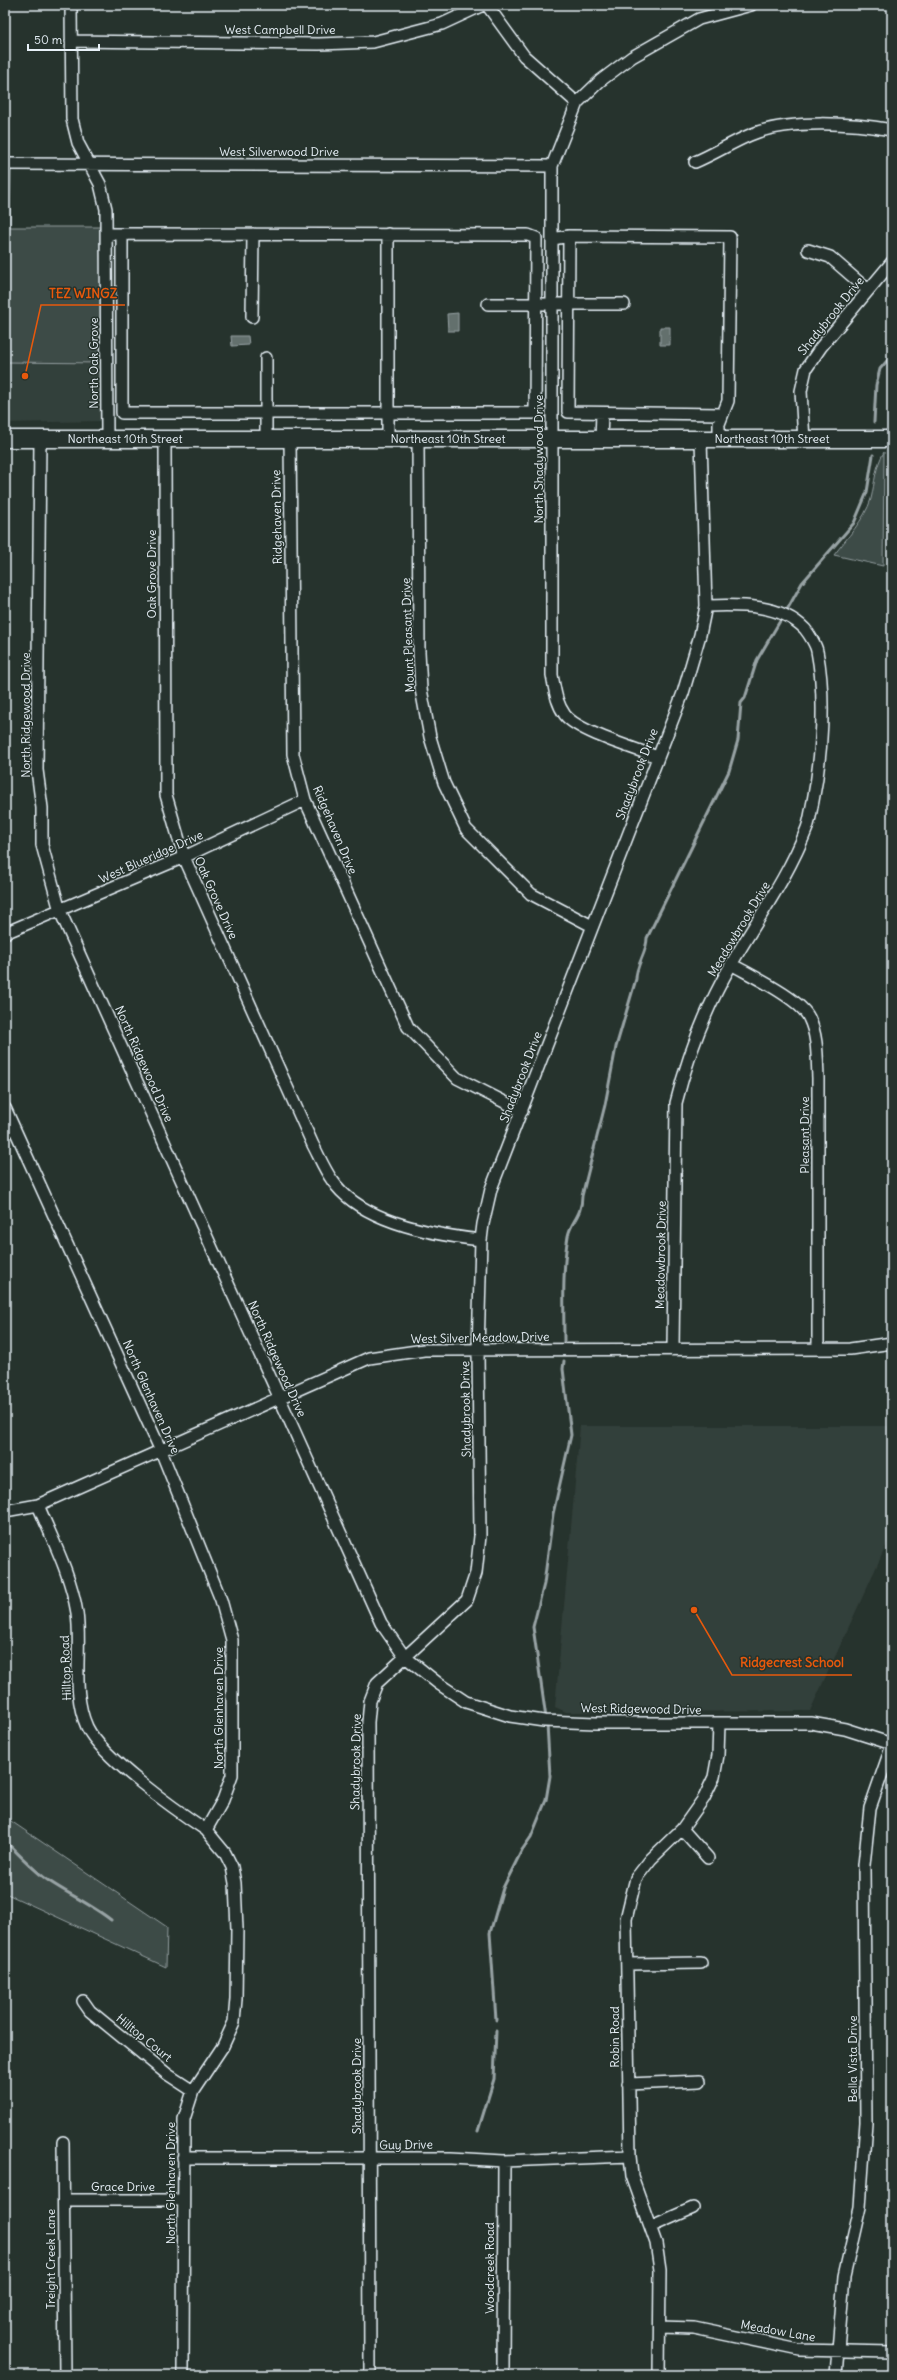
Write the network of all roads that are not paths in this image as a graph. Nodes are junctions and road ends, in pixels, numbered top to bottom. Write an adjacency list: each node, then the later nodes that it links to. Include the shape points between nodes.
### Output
1 (71, 5): 5 (street, North Oak Grove)
2 (483, 5): 5 (street, West Campbell Drive, via 442,24 373,42 319,44)
3 (488, 5): 6 (street, via 524,56)
4 (751, 5): 6 (street, via 699,19 632,57 600,81)
5 (71, 41): 10 (street, North Oak Grove, via 72,119 78,143)
6 (577, 103): 11 (street, North Shadywood Drive)
7 (892, 130): 8 (street, via 868,126 789,125 751,134)
8 (695, 162)
9 (5, 164): 10 (street, West Silverwood Drive)
10 (90, 164): 11 (street, West Silverwood Drive); 12 (street, North Oak Grove, via 100,184 106,209)
11 (552, 166): 17 (street, North Shadywood Drive)
12 (107, 234): 13 (street); 34 (street, North Oak Grove)
13 (122, 234): 14 (street); 30 (street, via 122,413)
14 (253, 234): 15 (street); 26 (street)
15 (388, 234): 25 (street, via 528,235 536,238); 28 (street)
16 (569, 236): 17 (street); 23 (street); 31 (street, via 730,237 728,401)
17 (553, 239): 22 (street, North Shadywood Drive)
18 (808, 250): 20 (street, via 830,257)
19 (892, 262): 20 (street, Shadybrook Drive)
20 (868, 290): 44 (street, Shadybrook Drive, via 806,369 801,391)
21 (488, 304): 25 (street)
22 (552, 304): 23 (street); 25 (street); 40 (street, North Shadywood Drive)
23 (568, 304): 24 (street); 29 (street, via 568,412)
24 (624, 304)
25 (536, 305): 28 (street, via 535,413)
26 (252, 317)
27 (266, 358): 30 (street)
28 (388, 413): 30 (street); 39 (street)
29 (602, 413): 31 (street); 41 (street)
30 (266, 414): 36 (street)
31 (721, 414): 43 (street)
32 (5, 439): 33 (main road, Northeast 10th Street)
33 (40, 439): 34 (main road, Northeast 10th Street); 50 (street, North Ridgewood Drive, via 37,770 42,808 42,845)
34 (107, 439): 35 (main road, Northeast 10th Street)
35 (165, 439): 36 (main road, Northeast 10th Street); 49 (street, Oak Grove Drive, via 166,795)
36 (266, 439): 37 (main road, Northeast 10th Street)
37 (290, 439): 39 (main road, Northeast 10th Street); 48 (street, Ridgehaven Drive, via 293,754)
38 (418, 439): 39 (main road, Northeast 10th Street); 40 (main road, Northeast 10th Street); 51 (street, Mount Pleasant Drive, via 421,689 430,737 444,783 466,829 531,894)
39 (388, 440)
40 (552, 440): 41 (main road, Northeast 10th Street); 47 (street, North Shadywood Drive, via 552,675 556,700 566,717 582,728)
41 (601, 440): 42 (main road, Northeast 10th Street)
42 (701, 440): 43 (main road, Northeast 10th Street); 46 (street, Shadybrook Drive)
43 (718, 440): 44 (main road, Northeast 10th Street)
44 (804, 440): 45 (main road, Northeast 10th Street)
45 (892, 440)
46 (706, 606): 47 (street, Shadybrook Drive, via 683,693); 53 (street, Meadowbrook Drive, via 756,606 780,613 805,629 817,649 820,682 821,734 817,780 808,827 786,874)
47 (657, 757): 51 (street, Shadybrook Drive)
48 (305, 800): 49 (street, West Blueridge Drive); 55 (street, Ridgehaven Drive, via 408,1027 457,1078)
49 (184, 857): 50 (street, West Blueridge Drive); 56 (street, Oak Grove Drive, via 313,1145 332,1181 351,1200 369,1211 443,1236)
50 (60, 911): 52 (street, West Blueridge Drive); 61 (street, North Ridgewood Drive)
51 (592, 926): 55 (street, Shadybrook Drive)
52 (5, 933)
53 (731, 964): 58 (street, Meadowbrook Drive, via 712,1001 684,1071 676,1103); 59 (street, Pleasant Drive, via 797,1002 809,1017 816,1040)
54 (5, 1108): 62 (street, North Glenhaven Drive)
55 (522, 1111): 56 (street, Shadybrook Drive, via 491,1189)
56 (481, 1240): 60 (street, Shadybrook Drive)
57 (892, 1343): 59 (street, West Silver Meadow Drive, via 850,1349)
58 (673, 1349): 59 (street, West Silver Meadow Drive); 60 (street, West Silver Meadow Drive)
59 (818, 1349)
60 (478, 1350): 61 (street, West Silver Meadow Drive, via 424,1350 369,1358); 65 (street, Shadybrook Drive, via 480,1536 476,1573 467,1600)
61 (280, 1397): 62 (street, West Silver Meadow Drive); 65 (street, North Ridgewood Drive, via 382,1623)
62 (161, 1451): 63 (street, West Silver Meadow Drive); 69 (street, North Glenhaven Drive, via 216,1585 232,1640 232,1775 223,1800)
63 (38, 1505): 64 (street, West Silver Meadow Drive); 69 (street, Hilltop Road, via 71,1583 79,1644 79,1702 88,1728 104,1749 136,1778)
64 (5, 1511)
65 (404, 1656): 66 (street, West Ridgewood Drive, via 466,1702 510,1716 555,1721); 80 (street, Shadybrook Drive, via 377,1683 370,1701 368,1722)
66 (719, 1723): 67 (street, West Ridgewood Drive, via 811,1723 845,1729); 68 (street, Robin Road, via 714,1777 704,1798)
67 (892, 1745): 87 (street, Bella Vista Drive, via 870,1808 864,1866 866,2122 860,2207 844,2277)
68 (682, 1829): 70 (street); 72 (street, Robin Road, via 651,1859 636,1878 626,1919)
69 (206, 1830): 76 (street, North Glenhaven Drive, via 225,1853 232,1867 235,1882 238,1929 236,1999 234,2022 223,2046)
70 (708, 1858)
71 (701, 1963): 72 (street)
72 (628, 1964): 75 (street, Robin Road)
73 (83, 2001): 76 (street, Hilltop Court, via 90,2011 167,2074)
74 (700, 2081): 75 (street)
75 (628, 2084): 78 (street, Robin Road)
76 (193, 2090): 79 (street, North Glenhaven Drive, via 184,2120)
77 (63, 2142): 82 (street, Treight Creek Lane)
78 (630, 2156): 81 (street, Guy Drive); 85 (street, Robin Road, via 632,2176 641,2204)
79 (183, 2158): 80 (street, Guy Drive); 83 (street, North Glenhaven Drive)
80 (370, 2159): 81 (street, Guy Drive, via 450,2158); 91 (street, Shadybrook Drive)
81 (504, 2161): 92 (street, Woodcreek Road)
82 (64, 2200): 83 (street, Grace Drive); 89 (street, Treight Creek Lane)
83 (183, 2200): 90 (street, North Glenhaven Drive)
84 (693, 2208): 85 (street)
85 (652, 2226): 86 (street, Robin Road, via 660,2270)
86 (660, 2327): 87 (street, Meadow Lane, via 694,2328 799,2350); 93 (street, Robin Road)
87 (836, 2352): 88 (street, Meadow Lane); 94 (street, Bella Vista Drive)
88 (892, 2352)
89 (65, 2375)
90 (183, 2375)
91 (370, 2375)
92 (503, 2375)
93 (659, 2375)
94 (836, 2375)

